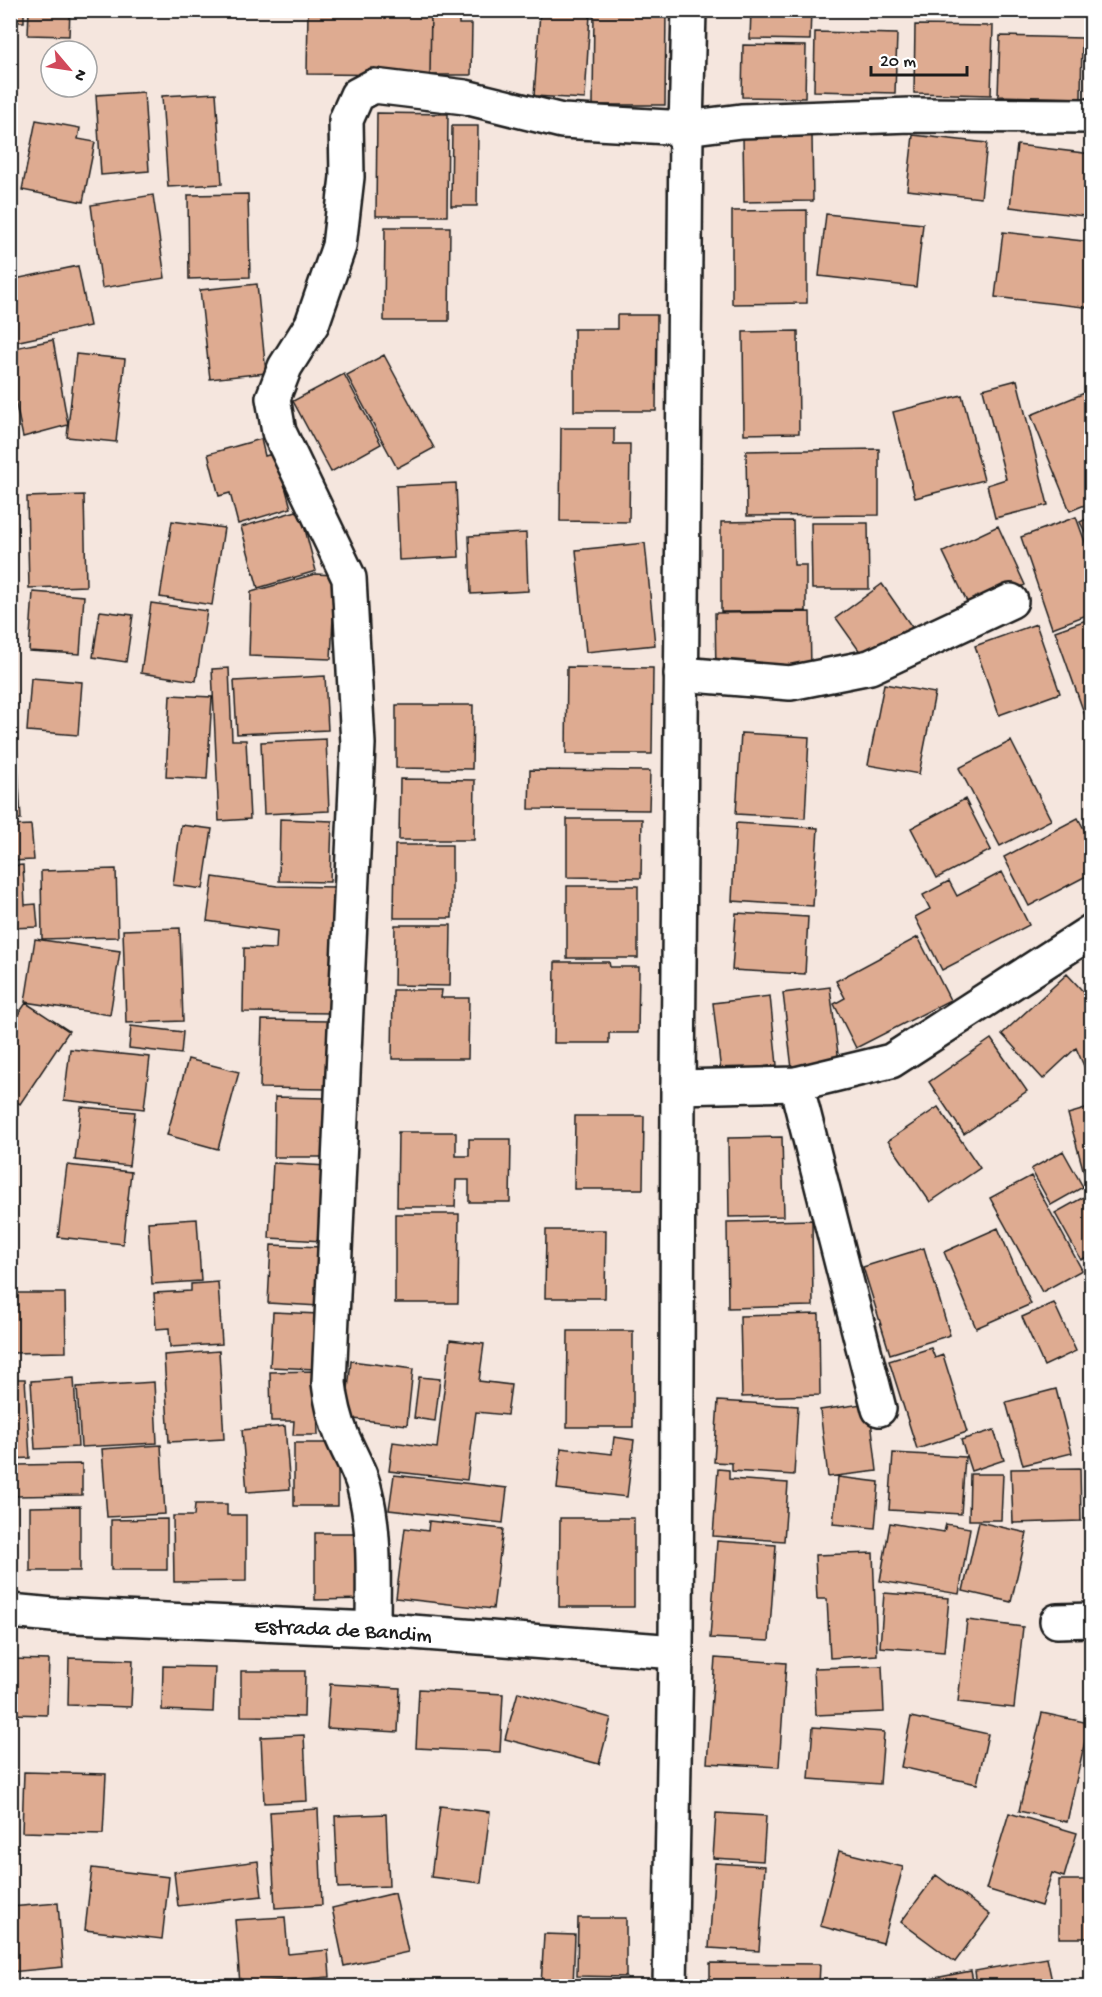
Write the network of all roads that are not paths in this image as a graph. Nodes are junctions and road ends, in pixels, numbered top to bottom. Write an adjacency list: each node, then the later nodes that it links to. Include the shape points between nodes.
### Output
1 (689, 10): 3 (street)
2 (1092, 116): 3 (street, via 889,116 741,121)
3 (686, 128): 5 (street); 13 (street, via 562,121 465,97 374,86 357,95 346,120 347,177 339,246 312,324 285,367 273,398 279,432 349,578 357,744 328,1383 338,1425 364,1487 372,1534)
4 (1011, 601): 5 (street, via 870,668 790,683)
5 (681, 674): 8 (street)
6 (1092, 931): 7 (street, via 891,1061)
7 (796, 1084): 8 (street); 9 (street)
8 (678, 1087): 14 (street)
9 (879, 1409)
10 (10, 1611): 13 (street, Estrada de Bandim)
11 (1092, 1620): 12 (street)
12 (1057, 1621)
13 (373, 1629): 14 (street, Estrada de Bandim)
14 (676, 1652): 15 (street)
15 (670, 1986)

